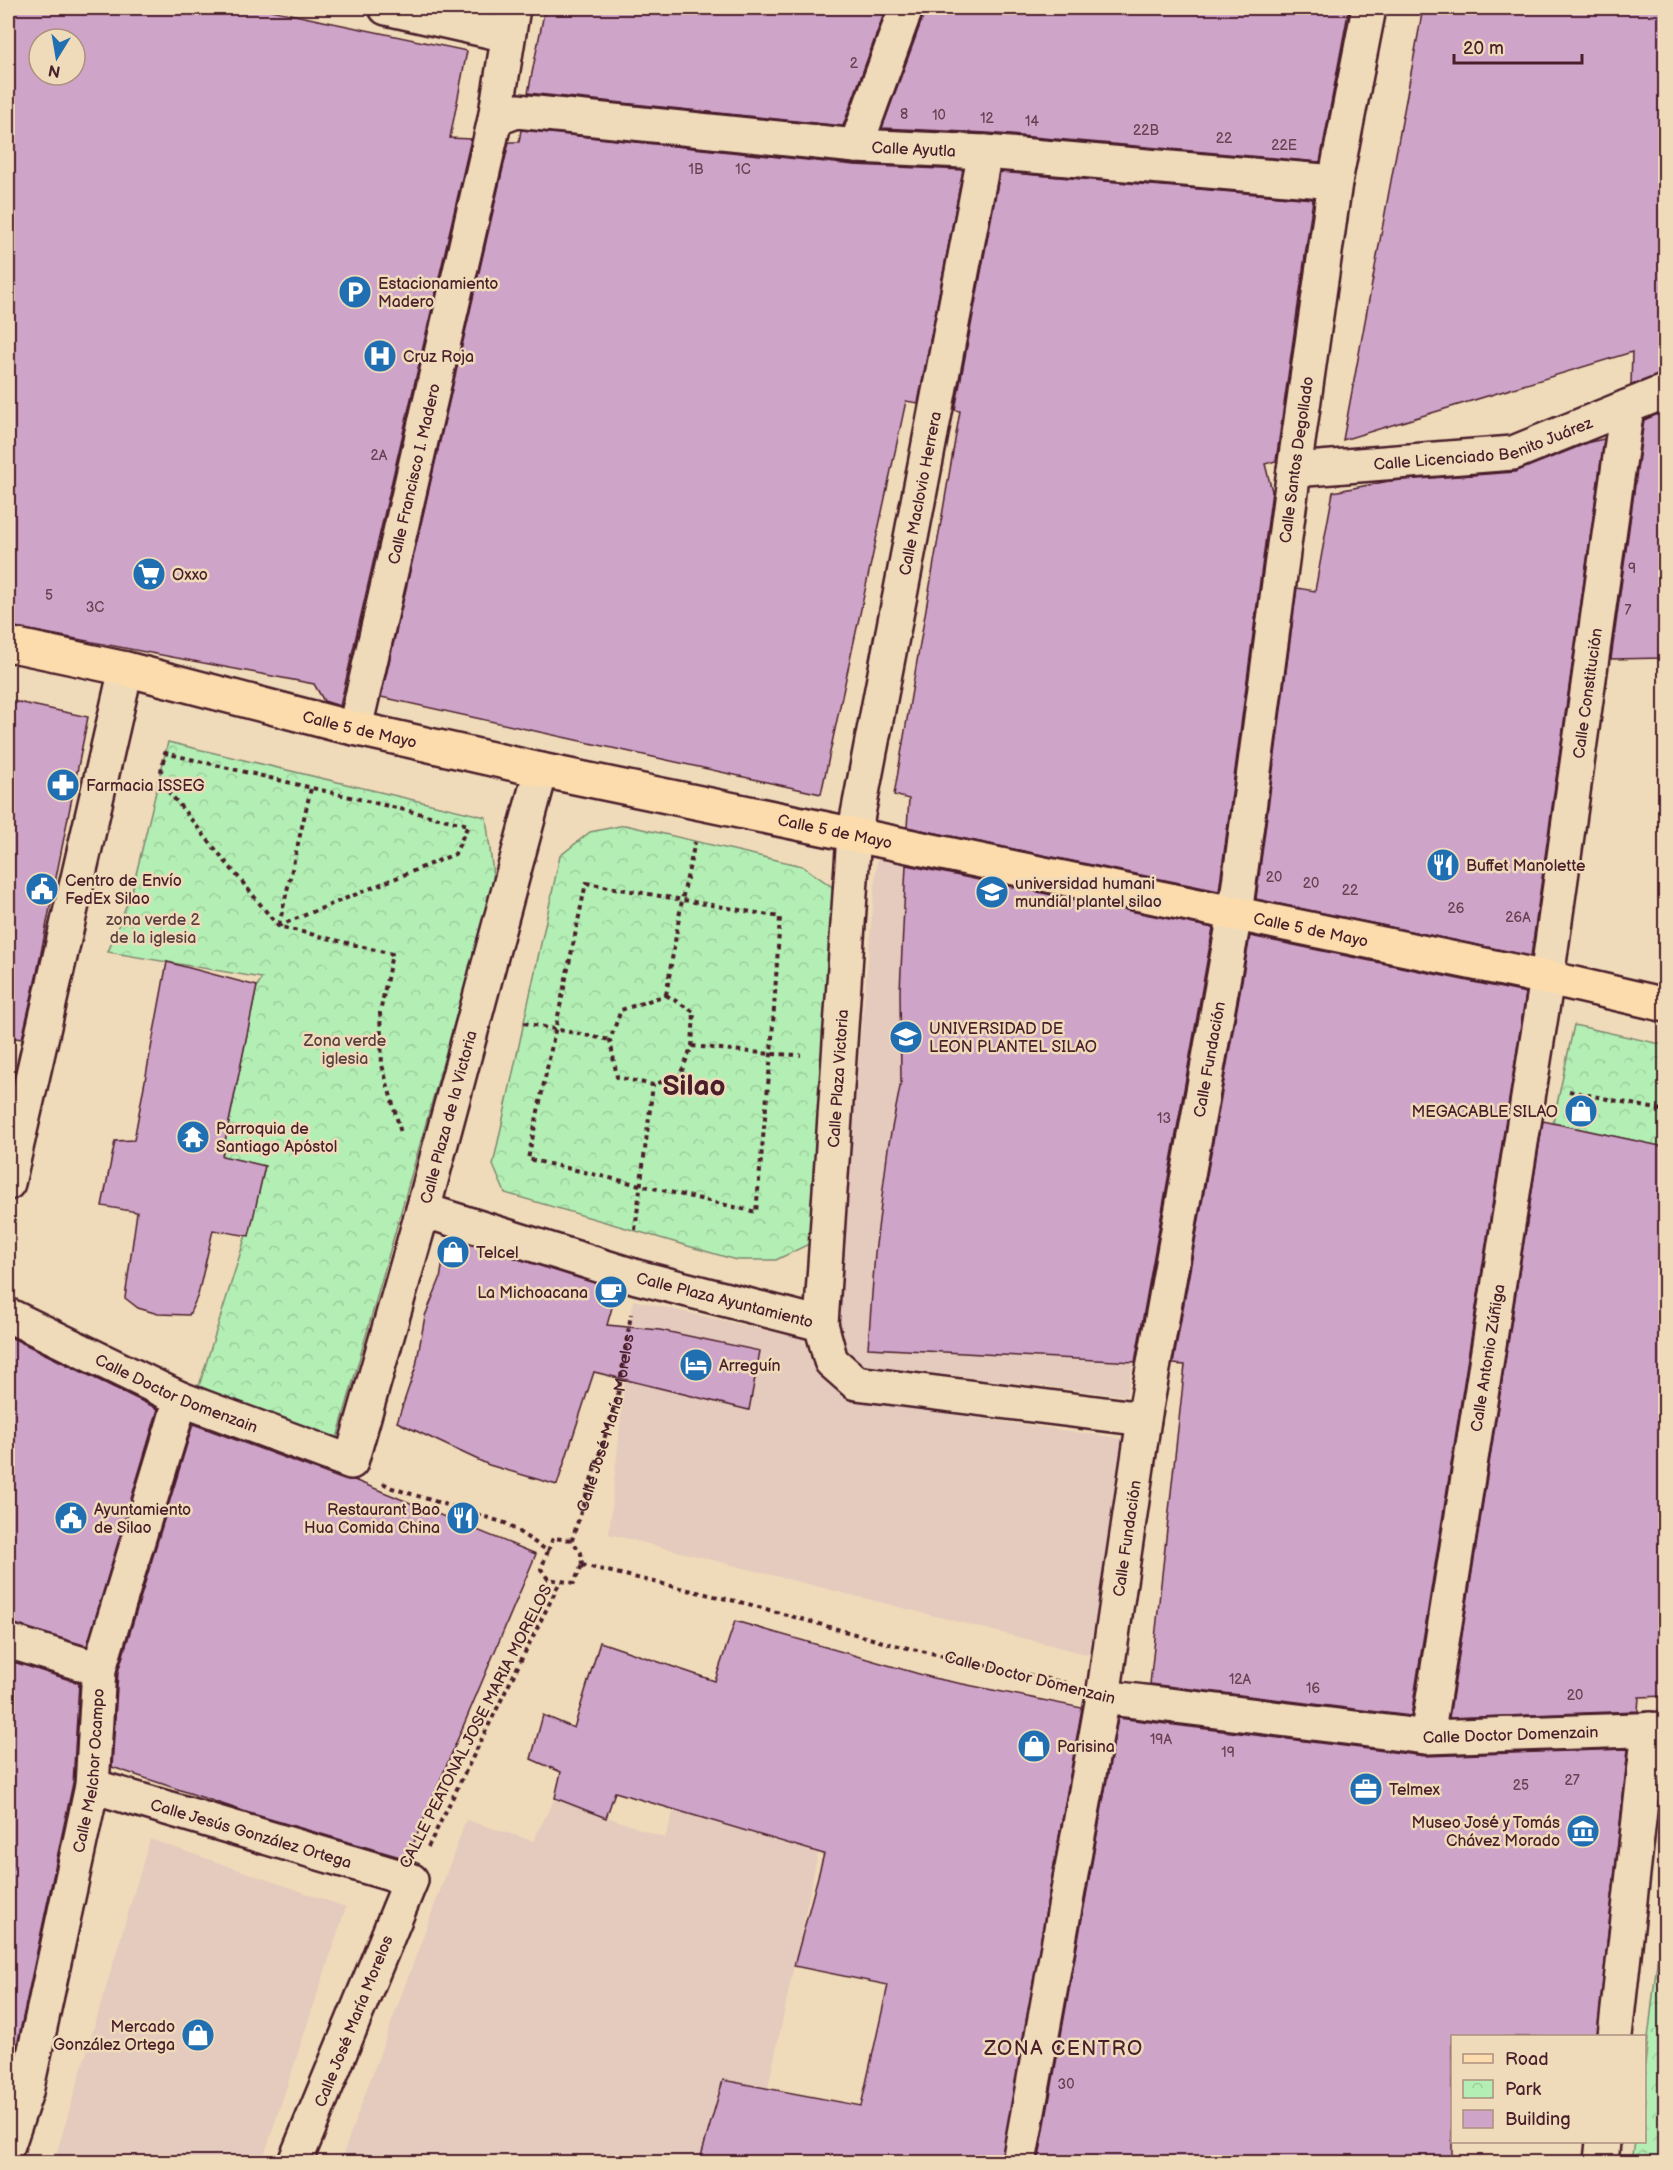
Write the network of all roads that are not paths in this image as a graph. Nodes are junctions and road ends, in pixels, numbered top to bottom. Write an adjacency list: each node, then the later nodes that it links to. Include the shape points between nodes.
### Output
1 (386, 8): 4 (street)
2 (906, 8): 6 (street)
3 (1369, 8): 8 (street, Calle Santos Degollado)
4 (510, 21): 5 (street, Calle Francisco I. Madero)
5 (495, 119): 6 (street, Calle Ayutla, via 518,111); 14 (street, Calle Francisco I. Madero)
6 (856, 146): 7 (street, Calle Ayutla)
7 (985, 152): 8 (street, Calle Ayutla); 16 (street, Calle Maclovio Herrera)
8 (1335, 182): 11 (street, Calle Santos Degollado)
9 (1665, 391): 10 (street, Calle Licenciado Benito Juárez)
10 (1627, 407): 11 (street, Calle Licenciado Benito Juárez, via 1513,453); 18 (street, Calle Constitución)
11 (1294, 470): 17 (street, Calle Santos Degollado)
12 (8, 644): 13 (main road, Calle 5 de Mayo)
13 (126, 669): 14 (main road, Calle 5 de Mayo); 20 (street)
14 (355, 728): 15 (main road, Calle 5 de Mayo)
15 (542, 770): 16 (main road, Calle 5 de Mayo); 22 (street, Calle Plaza de la Victoria)
16 (854, 835): 17 (main road, Calle 5 de Mayo); 24 (street, Calle Plaza Victoria)
17 (1235, 914): 18 (main road, Calle 5 de Mayo); 26 (street, Calle Fundación)
18 (1547, 978): 19 (main road, Calle 5 de Mayo); 32 (street, Calle Antonio Zúñiga)
19 (1665, 1005)
20 (18, 1094): 21 (street)
21 (8, 1183)
22 (423, 1210): 24 (street, Calle Plaza Ayuntamiento, via 637,1277); 27 (street, Calle Plaza de la Victoria)
23 (8, 1315): 25 (street, Calle Doctor Domenzain)
24 (821, 1324): 26 (street, Calle Plaza Ayuntamiento, via 831,1361 856,1383)
25 (181, 1399): 27 (street, Calle Doctor Domenzain); 29 (street, Calle Melchor Ocampo)
26 (1144, 1419): 30 (street, Calle Fundación)
27 (351, 1462)
28 (8, 1641): 29 (street)
29 (99, 1669): 33 (street, Calle Melchor Ocampo)
30 (1103, 1697): 32 (street, Calle Doctor Domenzain); 39 (street, Calle Fundación)
31 (1657, 1729): 32 (street, Calle Doctor Domenzain); 35 (street)
32 (1427, 1737)
33 (92, 1786): 34 (street, Calle Jesús González Ortega); 37 (street, Calle Melchor Ocampo, via 26,2092)
34 (411, 1880): 38 (street, Calle José María Morelos)
35 (1615, 2035)
36 (1603, 2143): 40 (street)
37 (8, 2145)
38 (295, 2163)
39 (1019, 2163)
40 (1601, 2163)

